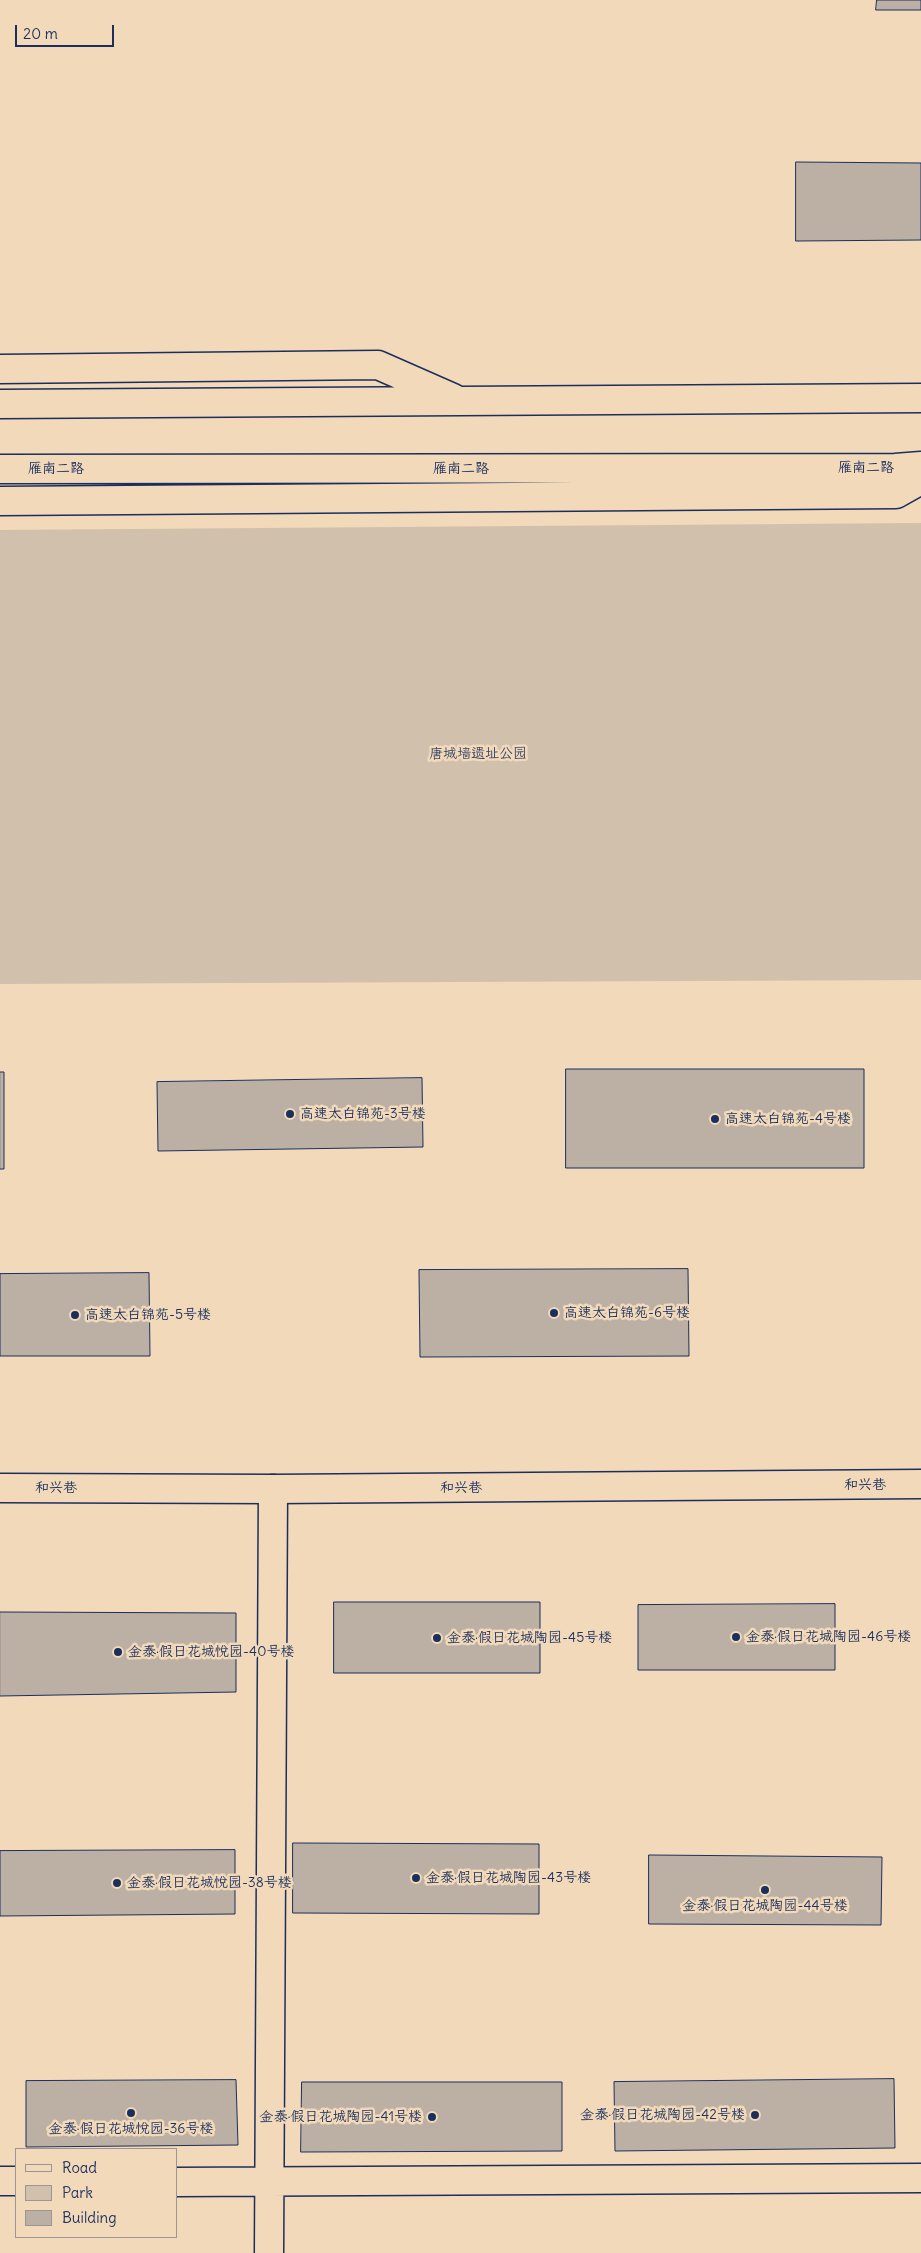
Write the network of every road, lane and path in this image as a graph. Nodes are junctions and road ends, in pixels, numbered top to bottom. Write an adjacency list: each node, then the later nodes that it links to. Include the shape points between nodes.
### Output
1 (0, 368): 3 (main road, via 378,365)
2 (921, 398): 3 (main road)
3 (462, 401): 4 (main road)
4 (0, 404)
5 (921, 466): 6 (main road, 雁南二路)
6 (0, 470)
7 (921, 480): 8 (main road, via 896,494)
8 (0, 501)
9 (921, 1484): 11 (main road, 和兴巷)
10 (0, 1488): 11 (main road, 和兴巷)
11 (273, 1489): 16 (main road)
12 (921, 2178): 16 (main road)
13 (0, 2181): 14 (main road)
14 (15, 2181)
15 (178, 2182): 16 (main road)
16 (270, 2182): 17 (main road)
17 (269, 2253)

